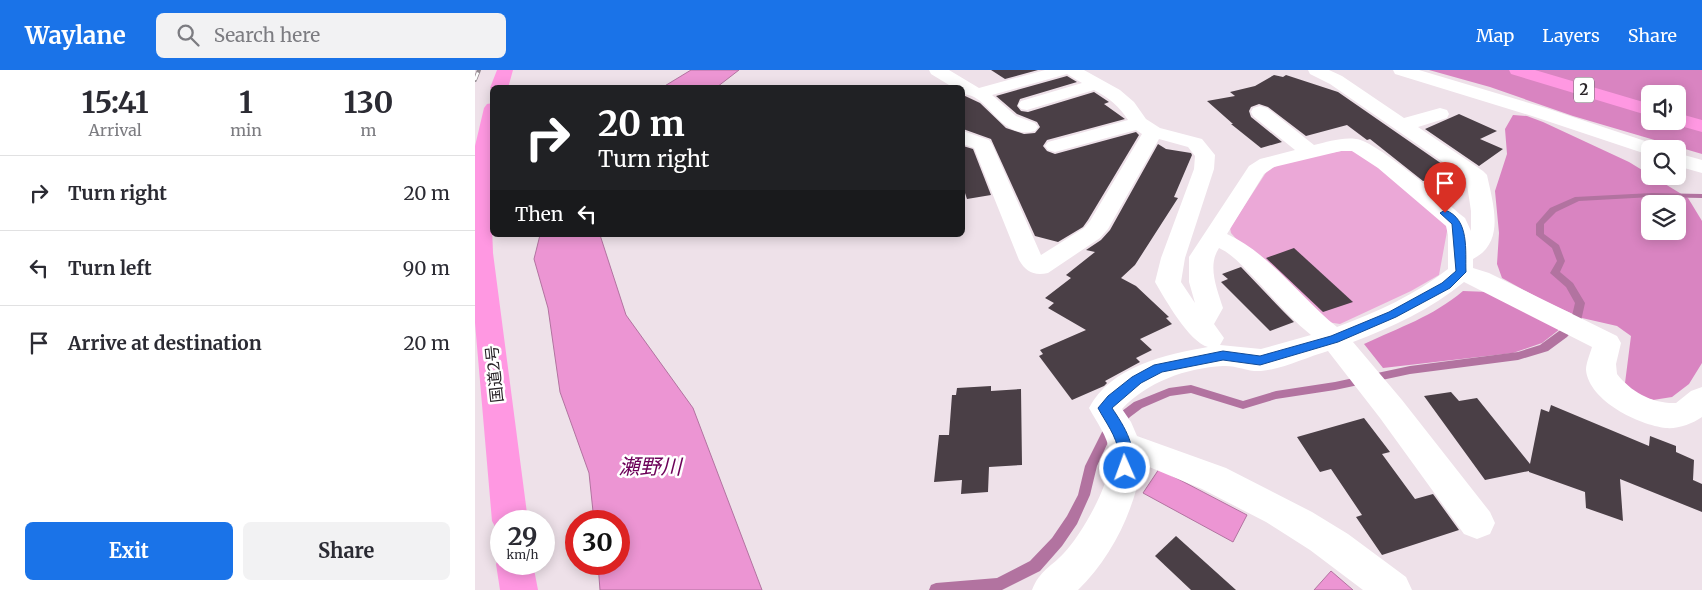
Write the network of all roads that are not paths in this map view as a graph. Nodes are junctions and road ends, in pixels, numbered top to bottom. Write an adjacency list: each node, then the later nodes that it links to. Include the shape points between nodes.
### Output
1 (505, 70): 9 (highway)
2 (937, 70): 10 (street)
3 (1063, 70): 12 (street)
4 (1072, 70): 8 (street)
5 (1315, 70): 19 (street)
6 (1401, 70): 25 (street)
7 (1517, 70): 14 (highway, 2)
8 (1096, 84): 13 (street); 22 (street, via 1128,106)
9 (500, 85)
10 (962, 85)
11 (965, 87): 12 (street)
12 (980, 93): 21 (street, via 1009,120)
13 (1027, 105)
14 (1641, 107)
15 (1260, 112): 26 (street)
16 (1440, 114): 19 (street)
17 (490, 122): 36 (highway, 国道2号, via 479,174 481,253)
18 (1686, 122): 20 (highway)
19 (1401, 124): 30 (street, via 1477,175 1482,233 1476,248)
20 (1702, 126)
21 (1028, 127)
22 (1146, 128): 23 (street, via 1100,224 1092,233 1039,267 1031,260 982,144); 24 (street); 31 (street, via 1195,143 1205,155 1204,170 1173,258 1168,282)
23 (965, 138)
24 (1055, 146)
25 (1641, 146)
26 (1310, 152): 29 (street, via 1267,163 1256,170); 30 (street, via 1356,145 1385,164 1457,223)
27 (1686, 162): 28 (street)
28 (1702, 167)
29 (1213, 238): 31 (street, via 1201,257 1202,282 1209,308); 32 (street, via 1234,246)
30 (1460, 264): 32 (street, via 1446,285 1399,311); 34 (street, via 1480,279 1607,343 1601,370 1606,384 1624,399 1654,413 1675,416 1695,407)
31 (1200, 325): 33 (street)
32 (1334, 339): 33 (street, via 1260,360); 37 (street)
33 (1223, 355): 35 (street, via 1159,368 1112,399 1104,408 1120,431)
34 (1702, 399)
35 (1124, 445): 40 (street, via 1127,455 1122,482 1106,525 1078,565); 41 (street, via 1164,456 1300,523)
36 (510, 510)
37 (1477, 523)
38 (517, 575): 39 (highway)
39 (519, 590)
40 (1051, 590)
41 (1393, 590)

